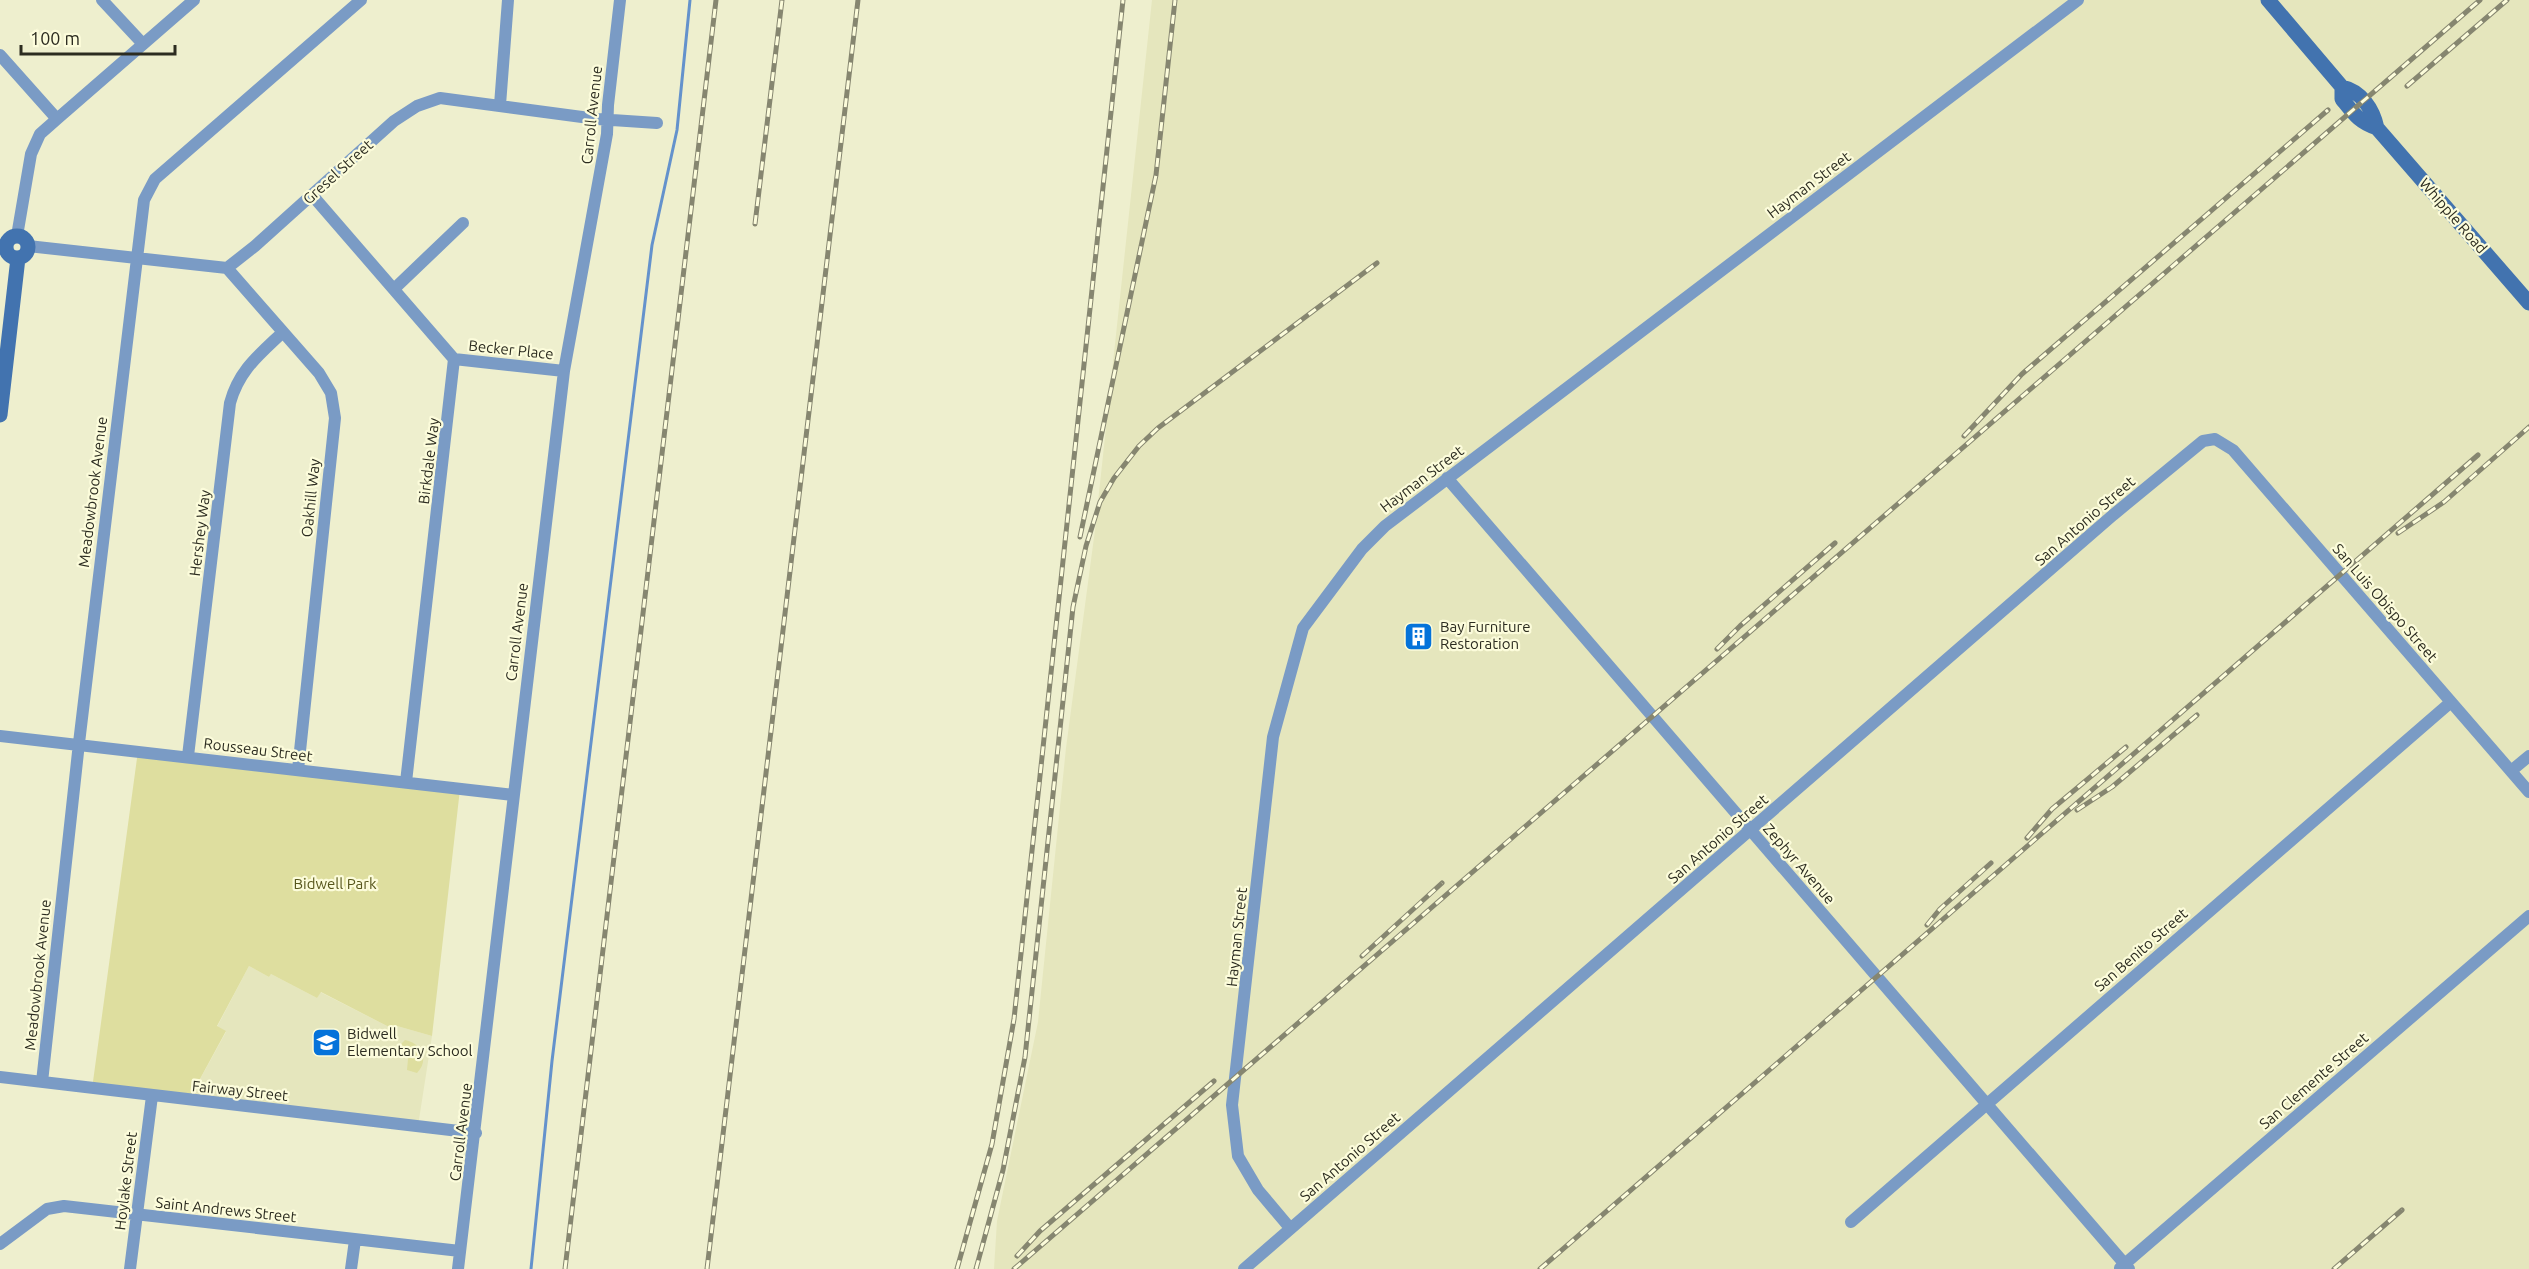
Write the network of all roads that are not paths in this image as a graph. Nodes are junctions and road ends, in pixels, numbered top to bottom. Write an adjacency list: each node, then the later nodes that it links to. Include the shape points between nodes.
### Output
1 (102, 0): 8 (street)
2 (194, 0): 8 (street)
3 (360, 0): 17 (street, Meadowbrook Avenue, via 155,179 144,200)
4 (508, 0): 10 (street)
5 (620, 0): 11 (street, Carroll Avenue)
6 (2078, 0): 26 (street, Hayman Street)
7 (2268, 0): 20 (main road, Whipple Road, via 2342,87 2354,89 2374,113 2377,128)
8 (143, 44): 12 (street)
9 (0, 55): 12 (street)
10 (500, 105): 11 (street, Gresel Street); 14 (street, Gresel Street, via 440,98 417,106 394,121)
11 (608, 118): 13 (street, Gresel Street); 23 (street, Carroll Avenue)
12 (57, 119): 16 (street, via 40,134 31,154)
13 (657, 123)
14 (312, 195): 18 (street, Gresel Street); 19 (street)
15 (463, 223): 19 (street)
16 (14, 245): 17 (street); 24 (main road)
17 (135, 257): 18 (street); 29 (street, Meadowbrook Avenue)
18 (226, 268): 21 (street, Oakhill Way)
19 (394, 290): 22 (street)
20 (2529, 303)
21 (283, 332): 30 (street, Hershey Way, via 236,382 230,404); 32 (street, Oakhill Way, via 319,373 331,393 335,418)
22 (454, 359): 23 (street, Becker Place); 34 (street, Birkdale Way)
23 (564, 371): 36 (street, Carroll Avenue)
24 (0, 415)
25 (2215, 439): 27 (street, San Luis Obispo Street, via 2233,450); 37 (street, San Antonio Street, via 2192,447)
26 (1447, 478): 37 (street, Zephyr Avenue); 46 (street, Hayman Street, via 1362,549 1303,628 1273,737 1232,1105 1238,1156 1258,1190)
27 (2451, 702): 33 (street, San Luis Obispo Street); 42 (street, San Benito Street)
28 (0, 736): 29 (street, Rousseau Street)
29 (79, 744): 30 (street, Rousseau Street); 40 (street, Meadowbrook Avenue)
30 (188, 756): 32 (street, Rousseau Street)
31 (2529, 756): 33 (street)
32 (298, 770): 34 (street, Rousseau Street)
33 (2511, 771): 35 (street, San Luis Obispo Street)
34 (406, 782): 36 (street, Rousseau Street)
35 (2529, 792)
36 (513, 795): 43 (street, Carroll Avenue)
37 (1751, 831): 42 (street, Zephyr Avenue); 46 (street, San Antonio Street)
38 (2529, 916): 50 (street, San Clemente Street)
39 (0, 1077): 40 (street, Fairway Street)
40 (42, 1082): 41 (street, Fairway Street)
41 (152, 1096): 43 (street, Fairway Street); 44 (street, Hoylake Street)
42 (1987, 1104): 45 (street, San Benito Street); 50 (street, Zephyr Avenue)
43 (476, 1133): 49 (street, Carroll Avenue)
44 (136, 1215): 47 (street, Saint Andrews Street); 48 (street, Saint Andrews Street, via 64,1206 47,1209); 51 (street, Hoylake Street)
45 (1851, 1222)
46 (1290, 1228): 54 (street, San Antonio Street)
47 (355, 1240): 49 (street, Saint Andrews Street); 52 (street)
48 (0, 1244)
49 (460, 1251): 53 (street, Carroll Avenue)
50 (2124, 1268)
51 (130, 1269)
52 (351, 1269)
53 (459, 1269)
54 (1244, 1269)

